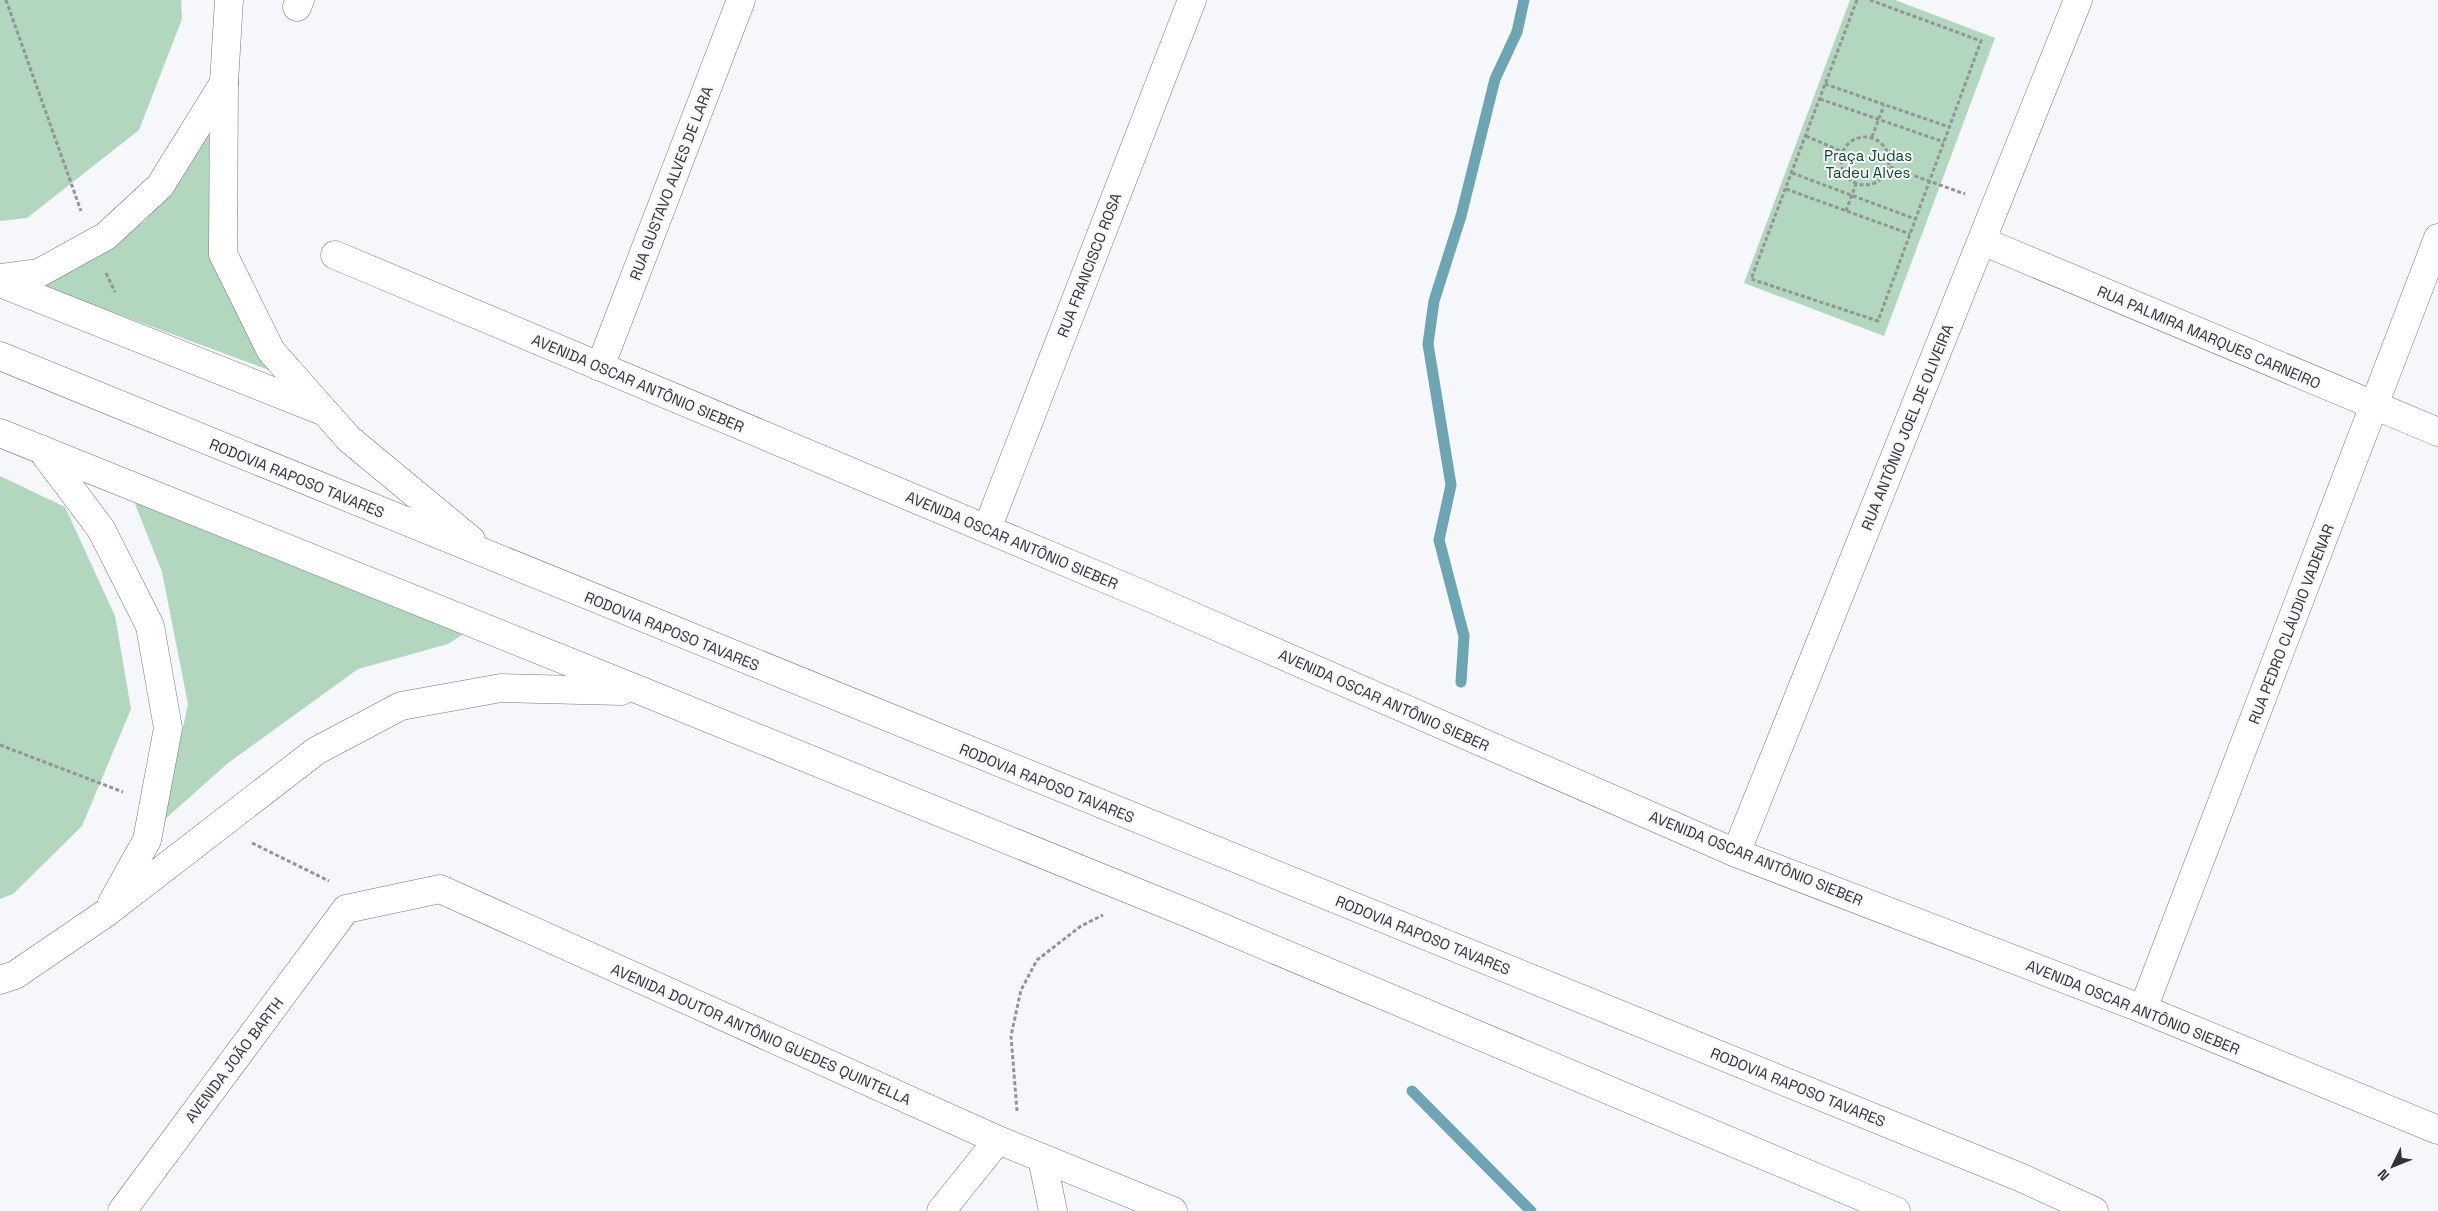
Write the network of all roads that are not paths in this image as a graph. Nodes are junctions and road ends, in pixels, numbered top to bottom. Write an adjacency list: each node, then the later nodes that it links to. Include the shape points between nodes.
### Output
1 (229, 0): 5 (main road)
2 (741, 0): 12 (main road, RUA GUSTAVO ALVES DE LARA)
3 (1192, 0): 18 (main road, RUA FRANCISCO ROSA)
4 (2078, 0): 7 (main road, RUA ANTÔNIO JOEL DE OLIVEIRA)
5 (224, 83): 9 (main road, via 160,186 106,236 39,273); 14 (main road, via 223,254 271,351)
6 (2438, 238): 13 (main road, RUA PEDRO CLÁUDIO VADENAR)
7 (1982, 241): 13 (main road, RUA PALMIRA MARQUES CARNEIRO); 21 (main road, RUA ANTÔNIO JOEL DE OLIVEIRA)
8 (335, 255): 12 (main road, AVENIDA OSCAR ANTÔNIO SIEBER)
9 (0, 278)
10 (0, 283): 14 (main road)
11 (0, 356): 19 (main road, RODOVIA RAPOSO TAVARES)
12 (600, 367): 18 (main road, AVENIDA OSCAR ANTÔNIO SIEBER)
13 (2375, 407): 15 (main road, RUA PALMIRA MARQUES CARNEIRO); 25 (main road, RUA PEDRO CLÁUDIO VADENAR)
14 (325, 412): 19 (main road, via 349,440)
15 (2438, 432)
16 (0, 433): 17 (main road)
17 (41, 449): 20 (main road); 23 (main road, via 101,529 150,626 168,728 147,840)
18 (987, 529): 21 (main road, AVENIDA OSCAR ANTÔNIO SIEBER)
19 (494, 558): 33 (main road, RODOVIA RAPOSO TAVARES, via 2022,1178)
20 (644, 692): 23 (main road, via 502,688 400,706 316,751); 32 (main road, via 1144,896)
21 (1736, 853): 25 (main road, AVENIDA OSCAR ANTÔNIO SIEBER)
22 (346, 909): 27 (main road, AVENIDA DOUTOR ANTÔNIO GUEDES QUINTELLA, via 440,890); 28 (main road, AVENIDA JOÃO BARTH)
23 (106, 913): 24 (main road, via 16,975)
24 (0, 980)
25 (2143, 1009): 26 (main road, AVENIDA OSCAR ANTÔNIO SIEBER)
26 (2438, 1130)
27 (1020, 1149): 29 (main road); 30 (main road); 31 (main road, AVENIDA DOUTOR ANTÔNIO GUEDES QUINTELLA)
28 (122, 1211)
29 (941, 1211)
30 (1053, 1211)
31 (1173, 1211)
32 (1896, 1211)
33 (2094, 1211)

